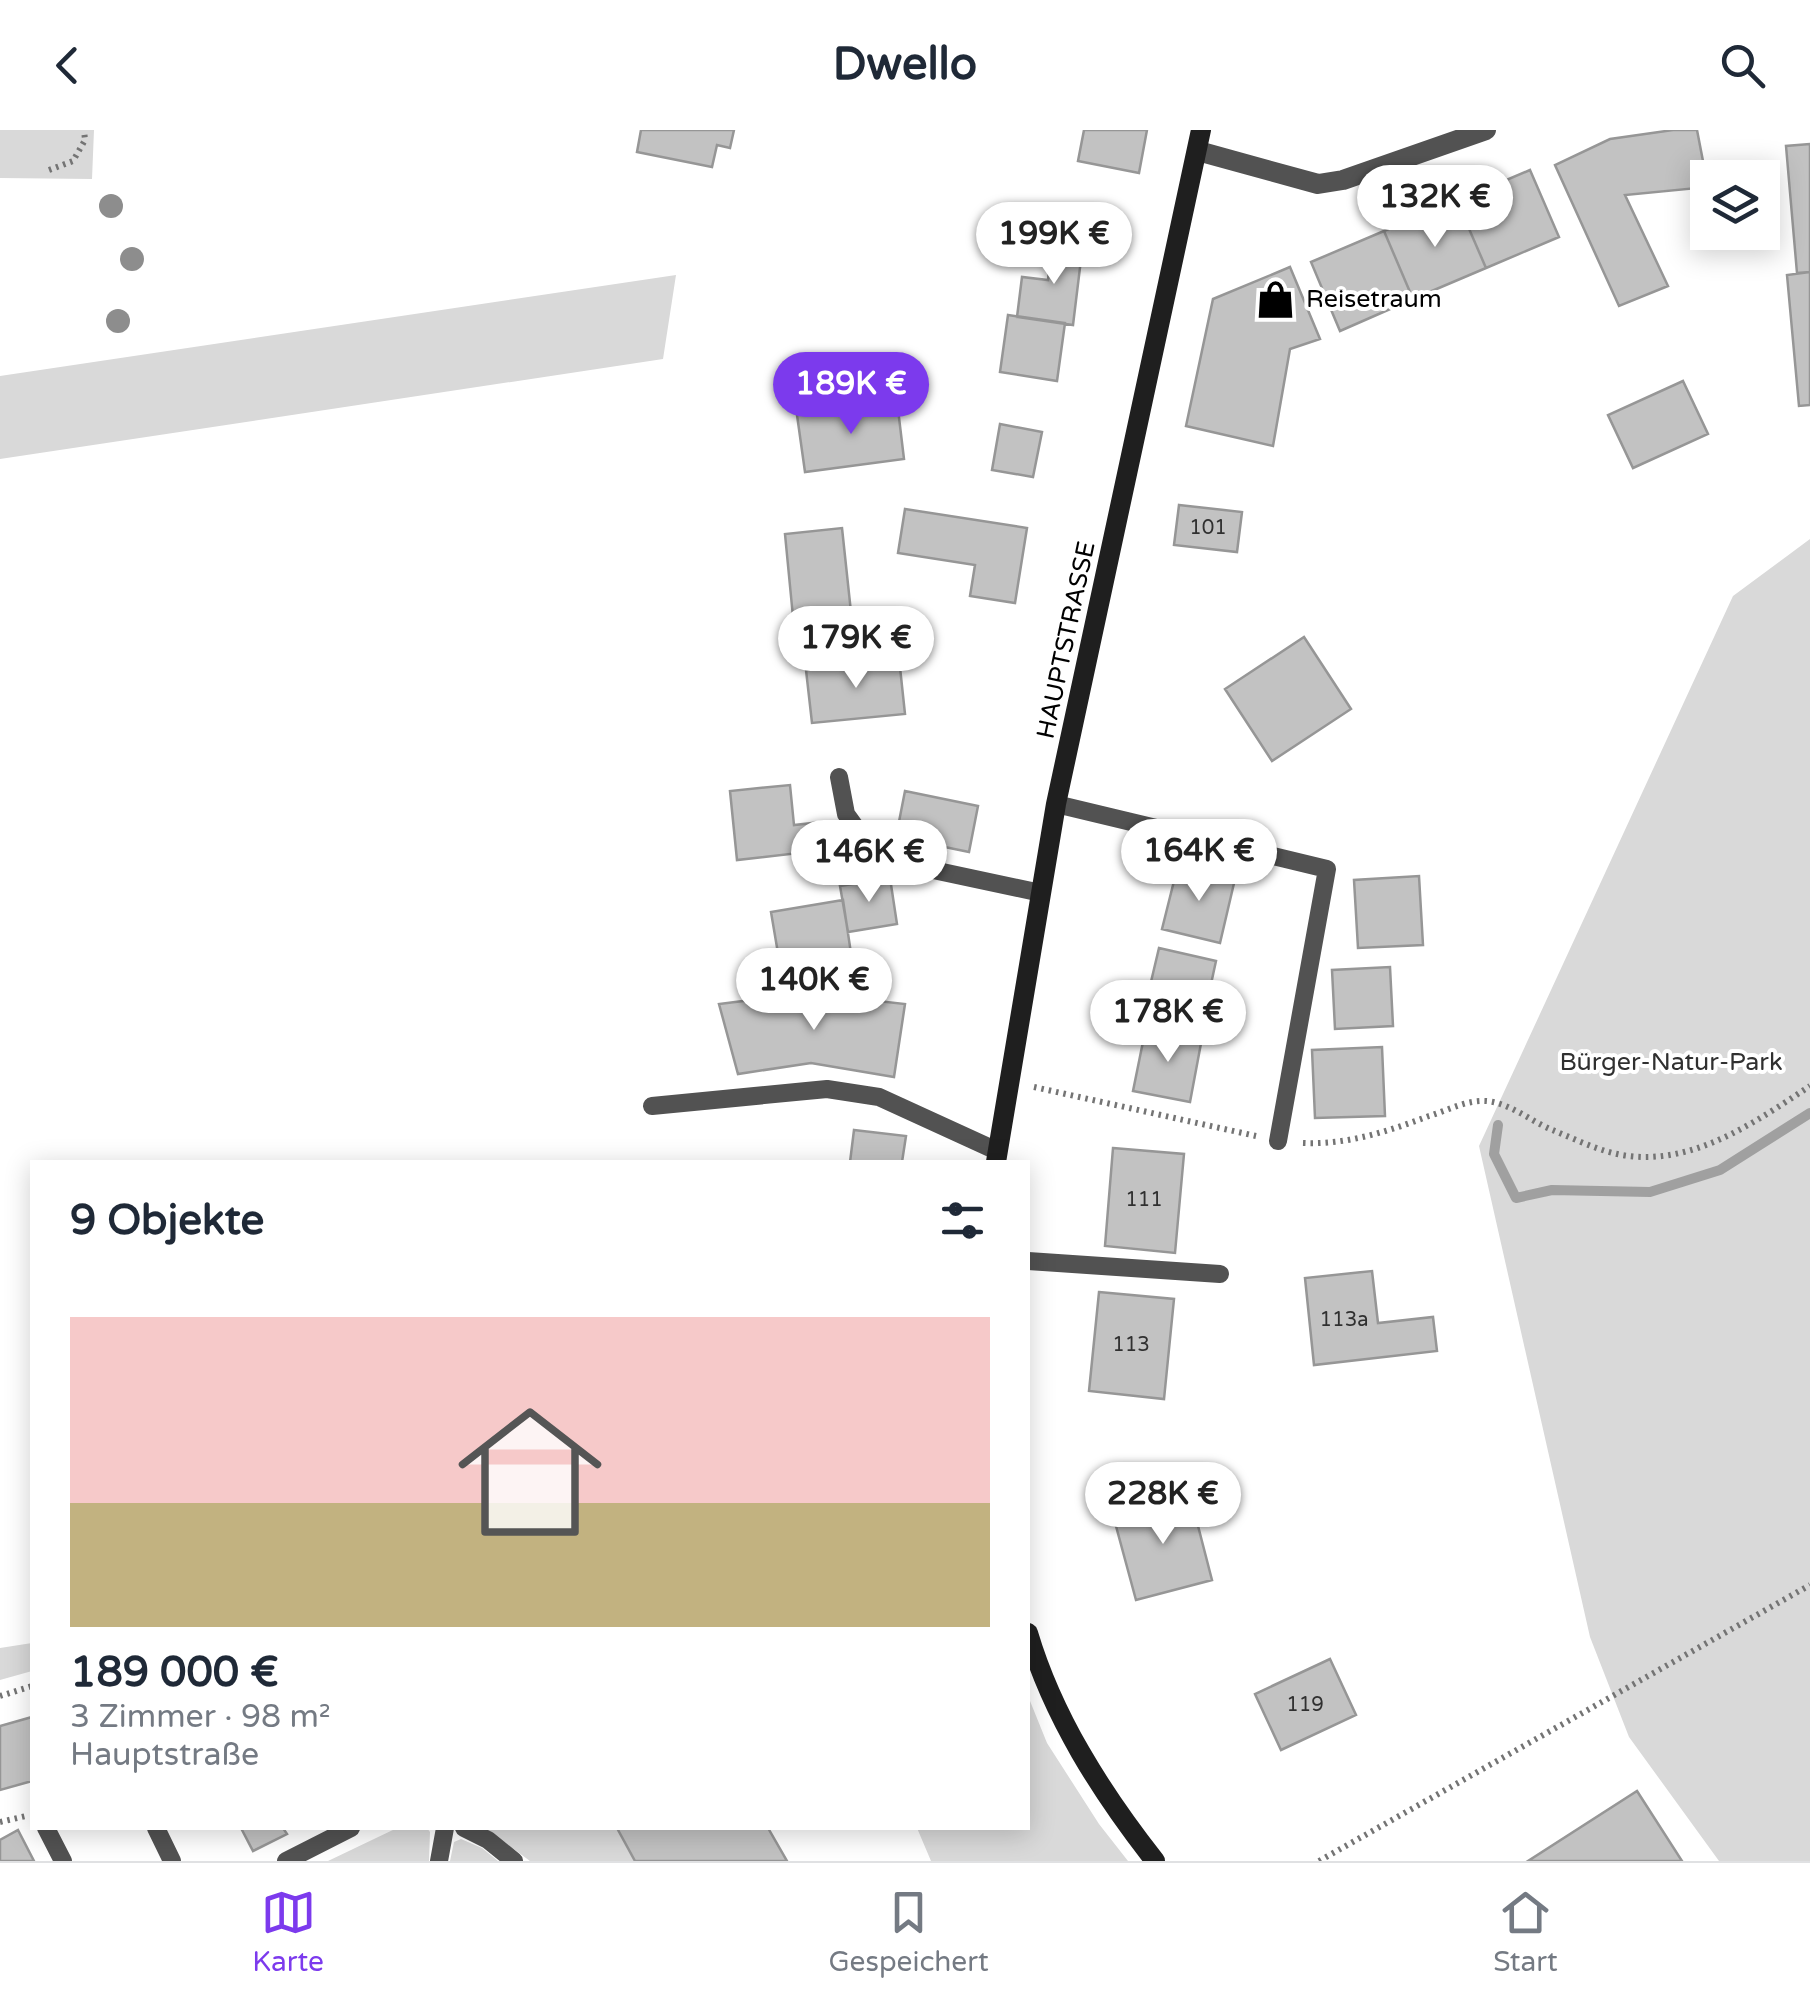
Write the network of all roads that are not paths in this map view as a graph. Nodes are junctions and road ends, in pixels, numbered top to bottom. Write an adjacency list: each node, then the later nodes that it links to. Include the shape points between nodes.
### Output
1 (1486, 130): 2 (street, via 1318,184)
2 (1199, 140): 4 (street, HAUPTSTRASSE)
3 (839, 777): 5 (lane, via 846,814 891,861)
4 (1056, 804): 5 (street, HAUPTSTRASSE); 7 (lane, via 1327,869)
5 (1041, 893): 8 (street, HAUPTSTRASSE)
6 (652, 1106): 8 (lane, via 827,1089 880,1097)
7 (1278, 1141)
8 (996, 1157)
9 (1030, 1261): 10 (lane)
10 (1220, 1274)
11 (1030, 1638): 22 (street, via 1070,1737)
12 (47, 1830): 17 (lane)
13 (157, 1830): 18 (lane)
14 (348, 1830): 19 (lane)
15 (445, 1830): 20 (lane)
16 (468, 1830): 21 (lane)
17 (64, 1861)
18 (172, 1861)
19 (286, 1861)
20 (438, 1861)
21 (514, 1861)
22 (1154, 1861)

